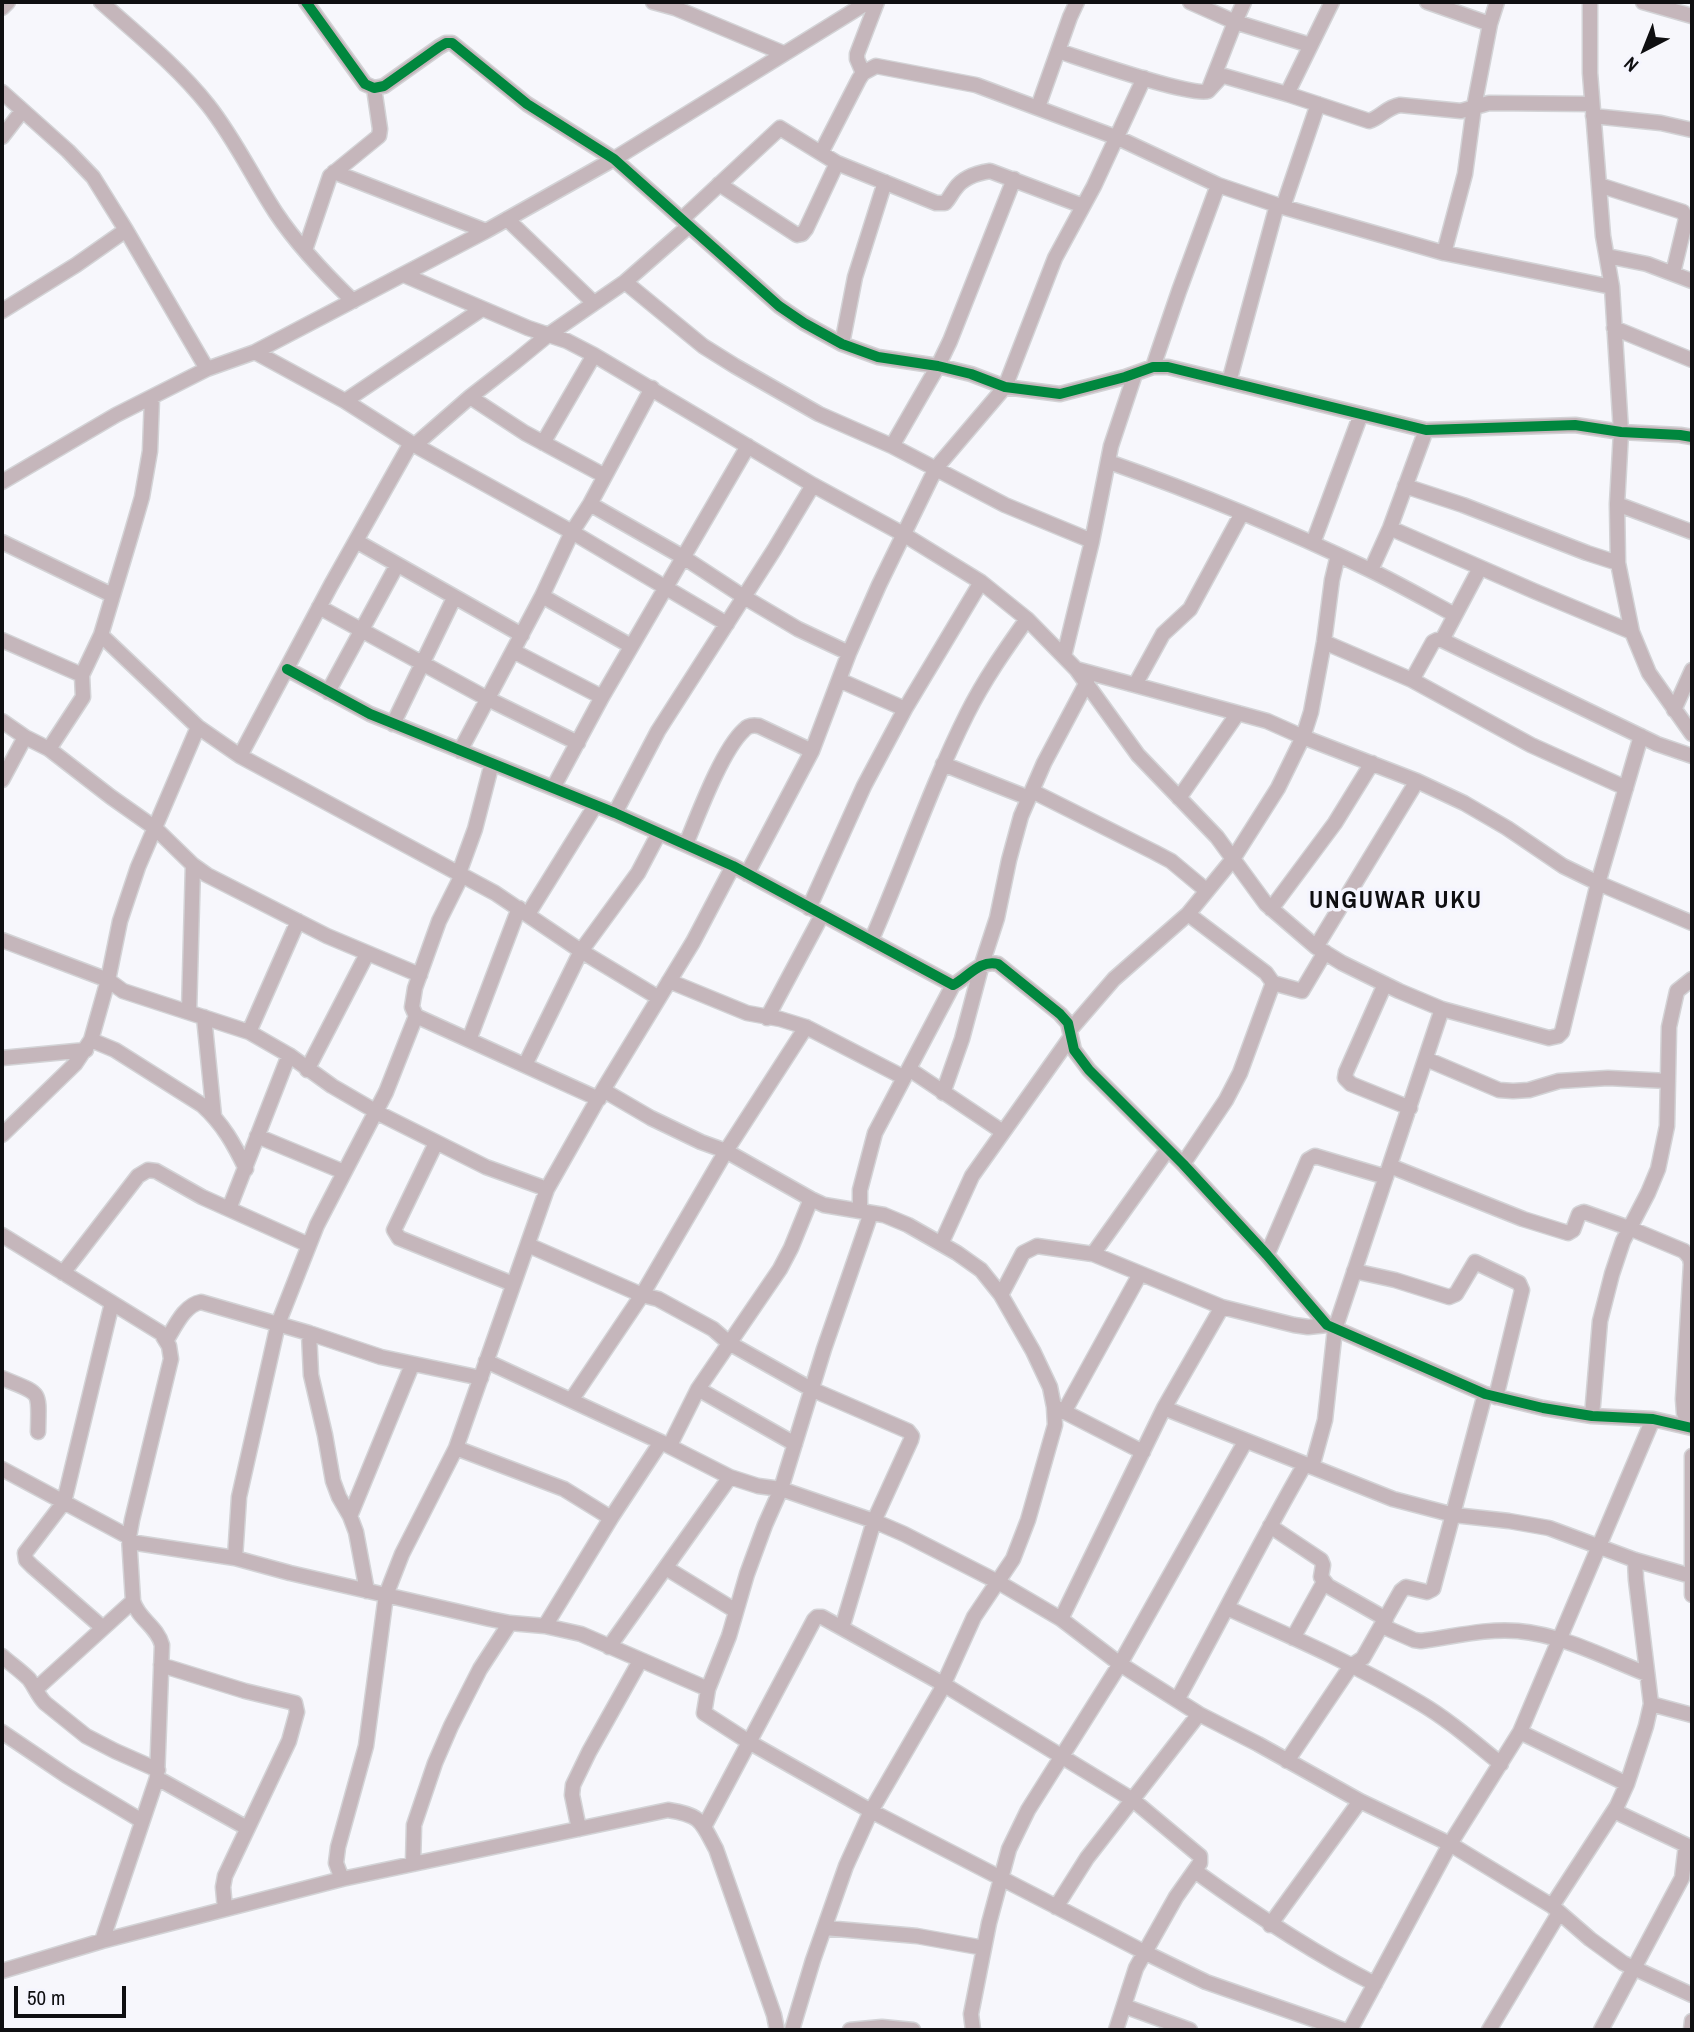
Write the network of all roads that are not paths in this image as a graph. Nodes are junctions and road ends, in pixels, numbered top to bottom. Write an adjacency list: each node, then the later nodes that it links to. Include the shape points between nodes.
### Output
1 (8, 2): 16 (street)
2 (101, 2): 52 (street, via 170,63 208,105 276,213)
3 (306, 2): 25 (street, via 365,84)
4 (653, 2): 15 (street)
5 (868, 2): 22 (street)
6 (877, 2): 23 (street, via 857,54)
7 (1077, 2): 21 (street)
8 (1190, 2): 18 (street)
9 (1244, 2): 18 (street)
10 (1332, 2): 20 (street)
11 (1427, 2): 19 (street)
12 (1497, 2): 19 (street)
13 (1590, 2): 32 (street)
14 (1643, 2): 17 (street)
15 (673, 5): 22 (street)
16 (2, 8)
17 (1692, 16)
18 (1235, 22): 20 (street); 26 (street)
19 (1490, 24): 31 (street)
20 (1310, 45): 28 (street)
21 (1058, 51): 24 (street); 30 (street)
22 (783, 53): 38 (street)
23 (863, 73): 30 (street, via 876,66 931,75); 37 (street)
24 (1144, 78): 26 (street); 36 (street)
25 (374, 88): 38 (street, via 452,43 527,104); 40 (street, via 379,136)
26 (1208, 91): 28 (street, via 1224,76)
27 (2, 92): 33 (street)
28 (1287, 94): 29 (street)
29 (1318, 104): 31 (street, via 1368,121 1400,105 1461,111); 47 (street)
30 (1038, 107): 36 (street)
31 (1474, 107): 32 (street, via 1489,103); 53 (street, via 1465,174)
32 (1593, 110): 34 (street); 45 (street)
33 (22, 111): 35 (street); 50 (street, via 93,177)
34 (1692, 130)
35 (2, 137)
36 (1118, 138): 44 (street); 46 (street)
37 (821, 153): 39 (street); 43 (street, via 780,128)
38 (614, 159): 48 (street); 49 (street)
39 (837, 163): 42 (street); 43 (street, via 806,229 797,235)
40 (334, 172): 51 (street); 52 (street)
41 (1014, 179): 42 (street, via 990,171 978,173 963,180 943,204); 46 (street); 70 (street)
42 (885, 182): 66 (street, via 855,277)
43 (719, 184): 49 (street)
44 (1217, 185): 47 (street); 71 (street)
45 (1599, 185): 54 (street); 55 (street, via 1681,210 1686,219)
46 (1083, 206): 75 (street, via 1055,258)
47 (1280, 206): 53 (street); 74 (street)
48 (507, 219): 51 (street); 61 (street)
49 (686, 223): 58 (street); 66 (street, via 779,306)
50 (126, 230): 63 (street); 72 (street)
51 (486, 231): 56 (street)
52 (305, 250): 60 (street)
53 (1444, 253): 59 (street)
54 (1606, 256): 55 (street); 59 (street)
55 (1673, 273): 57 (street)
56 (404, 275): 60 (street); 62 (street)
57 (1692, 281)
58 (625, 282): 61 (street); 87 (street, via 703,346 735,366 819,414)
59 (1612, 287): 64 (street)
60 (353, 301): 67 (street)
61 (594, 303): 65 (street)
62 (482, 309): 65 (street); 79 (street)
63 (2, 312)
64 (1614, 328): 69 (street); 82 (street)
65 (548, 334): 68 (street); 77 (street)
66 (842, 344): 70 (street, via 878,357)
67 (255, 352): 72 (street); 79 (street)
68 (594, 355): 76 (street); 84 (street)
69 (1692, 360)
70 (938, 366): 75 (street); 87 (street)
71 (1153, 367): 73 (street); 74 (street)
72 (207, 369): 78 (street)
73 (1135, 374): 75 (street, via 1060,394); 88 (street)
74 (1229, 382): 80 (street)
75 (1005, 387): 89 (street)
76 (652, 388): 86 (street); 90 (street)
77 (470, 397): 84 (street); 85 (street)
78 (152, 398): 91 (street); 113 (street, via 142,497)
79 (345, 401): 85 (street)
80 (1361, 414): 81 (street); 104 (street)
81 (1426, 430): 82 (street, via 1575,425); 93 (street)
82 (1621, 432): 83 (street); 95 (street)
83 (1692, 437)
84 (543, 443): 90 (street)
85 (413, 444): 98 (street); 101 (street)
86 (748, 446): 92 (street); 106 (street)
87 (892, 446): 89 (street)
88 (1109, 462): 96 (street); 102 (street)
89 (936, 468): 100 (street); 102 (street, via 1005,505)
90 (605, 476): 94 (street)
91 (2, 482)
92 (813, 485): 100 (street); 115 (street)
93 (1405, 486): 97 (street); 107 (street)
94 (590, 504): 98 (street); 106 (street)
95 (1617, 504): 99 (street); 107 (street)
96 (1242, 513): 104 (street); 140 (street, via 1191,609 1163,634)
97 (1390, 528): 109 (street); 110 (street)
98 (572, 532): 112 (street); 114 (street)
99 (1692, 532)
100 (903, 534): 111 (street); 130 (street)
101 (356, 541): 108 (street); 117 (street)
102 (1092, 541): 131 (street)
103 (2, 542): 113 (street)
104 (1313, 543): 105 (street)
105 (1338, 555): 110 (street); 127 (street)
106 (683, 557): 112 (street); 115 (street)
107 (1618, 563): 122 (street)
108 (397, 565): 116 (street); 121 (street)
109 (1480, 568): 118 (street); 122 (street)
110 (1371, 570): 118 (street)
111 (981, 582): 119 (street); 144 (street)
112 (666, 587): 120 (street); 128 (street)
113 (113, 595): 123 (street)
114 (542, 596): 124 (street); 128 (street)
115 (744, 597): 120 (street); 130 (street)
116 (454, 598): 124 (street); 132 (street)
117 (319, 607): 121 (street); 133 (street)
118 (1455, 615): 126 (street)
119 (1027, 619): 131 (street); 162 (street, via 994,666)
120 (727, 624): 170 (street, via 658,731)
121 (362, 630): 132 (street); 141 (street)
122 (1632, 632): 145 (street, via 1649,673)
123 (101, 635): 136 (street); 149 (street)
124 (522, 635): 129 (street)
125 (2, 640): 136 (street)
126 (1442, 640): 138 (street, via 1433,642); 151 (street)
127 (1324, 642): 138 (street); 153 (street)
128 (631, 646): 142 (street)
129 (513, 651): 142 (street); 143 (street)
130 (849, 653): 137 (street)
131 (1064, 656): 134 (street)
132 (422, 664): 143 (street); 148 (street)
133 (286, 669): 141 (street); 158 (street)
134 (1076, 669): 139 (street); 140 (street)
135 (1692, 670): 145 (street)
136 (82, 676): 155 (street, via 83,697)
137 (839, 680): 144 (street); 157 (street)
138 (1412, 680): 166 (street, via 1531,745)
139 (1087, 682): 167 (street); 168 (street, via 1138,755)
140 (1135, 685): 146 (street)
141 (328, 692): 148 (street)
142 (602, 697): 154 (street)
143 (488, 699): 154 (street); 156 (street)
144 (905, 709): 183 (street, via 864,786)
145 (1674, 710): 150 (street)
146 (1238, 713): 153 (street); 168 (street)
147 (2, 721): 152 (street)
148 (393, 724): 156 (street)
149 (198, 727): 158 (street); 171 (street)
150 (1692, 734)
151 (1641, 736): 159 (street); 166 (street)
152 (25, 737): 155 (street); 163 (street)
153 (1303, 737): 161 (street); 174 (street, via 1278,788)
154 (578, 743): 165 (street)
155 (49, 749): 171 (street)
156 (460, 751): 160 (street)
157 (812, 751): 173 (street, via 759,726 744,729 721,764); 178 (street)
158 (240, 756): 177 (street)
159 (1692, 756)
160 (492, 763): 165 (street); 177 (street)
161 (1372, 763): 164 (street); 181 (street, via 1335,823)
162 (943, 764): 167 (street); 188 (street)
163 (2, 780)
164 (1417, 781): 179 (street, via 1464,803); 189 (street)
165 (553, 788): 169 (street)
166 (1626, 788): 179 (street)
167 (1030, 794): 180 (street, via 1171,861); 192 (street)
168 (1179, 798): 174 (street)
169 (596, 806): 170 (street); 182 (street)
170 (615, 813): 172 (street)
171 (155, 828): 175 (street); 195 (street, via 120,920)
172 (659, 833): 173 (street); 190 (street, via 638,873)
173 (685, 844): 176 (street)
174 (1233, 859): 180 (street); 181 (street)
175 (193, 865): 185 (street); 202 (street)
176 (733, 866): 178 (street); 196 (street)
177 (460, 874): 182 (street); 193 (street)
178 (747, 874): 183 (street)
179 (1598, 883): 186 (street); 201 (street, via 1558,1036 1549,1038)
180 (1207, 891): 184 (street)
181 (1271, 909): 189 (street)
182 (524, 911): 190 (street); 209 (street)
183 (816, 911): 188 (street); 205 (street)
184 (1188, 914): 197 (street); 208 (street, via 1114,979)
185 (298, 921): 191 (street); 207 (street)
186 (1692, 923)
187 (2, 940): 195 (street)
188 (871, 942): 199 (street)
189 (1320, 950): 197 (street, via 1302,991); 198 (street)
190 (582, 951): 200 (street); 214 (street)
191 (367, 954): 193 (street); 215 (street)
192 (982, 964): 199 (street); 208 (street, via 998,964 1060,1014); 218 (street)
193 (420, 975): 203 (street, via 412,1007)
194 (1692, 979): 217 (street, via 1677,991 1669,1027)
195 (108, 980): 202 (street, via 124,991); 210 (street)
196 (669, 981): 200 (street); 205 (street)
197 (1273, 982): 229 (street, via 1240,1073)
198 (1385, 984): 201 (street); 220 (street, via 1345,1078)
199 (953, 985): 216 (street)
200 (659, 999): 219 (street)
201 (1442, 1009): 213 (street)
202 (190, 1012): 204 (street)
203 (416, 1016): 209 (street); 221 (street)
204 (204, 1017): 207 (street); 222 (street)
205 (768, 1018): 206 (street)
206 (806, 1027): 216 (street); 228 (street)
207 (249, 1032): 211 (street)
208 (1070, 1034): 223 (street); 227 (street, via 1074,1050 1089,1070)
209 (469, 1040): 214 (street)
210 (88, 1045): 212 (street); 222 (street, via 115,1050); 224 (street, via 75,1064)
211 (289, 1055): 215 (street); 225 (street)
212 (2, 1058)
213 (1426, 1059): 217 (street, via 1499,1090 1608,1078); 220 (street)
214 (525, 1065): 219 (street)
215 (307, 1070): 221 (street)
216 (906, 1073): 218 (street); 236 (street, via 875,1133 860,1190)
217 (1668, 1081): 237 (street, via 1667,1126 1658,1169)
218 (943, 1093): 223 (street)
219 (601, 1095): 228 (street); 233 (street)
220 (1410, 1108): 231 (street)
221 (375, 1111): 226 (street); 232 (street)
222 (214, 1116): 230 (street, via 232,1139)
223 (1003, 1132): 239 (street, via 972,1177)
224 (2, 1135)
225 (257, 1136): 230 (street); 232 (street)
226 (436, 1143): 233 (street); 247 (street, via 395,1235)
227 (1168, 1149): 229 (street); 242 (street)
228 (726, 1151): 234 (street); 248 (street)
229 (1183, 1164): 243 (street)
230 (246, 1169): 235 (street)
231 (1388, 1171): 237 (street, via 1568,1233 1581,1212); 243 (street, via 1311,1157); 244 (street)
232 (344, 1172): 240 (street)
233 (547, 1189): 241 (street)
234 (811, 1199): 236 (street); 256 (street, via 780,1269)
235 (229, 1209): 240 (street); 245 (street, via 156,1171 143,1172)
236 (866, 1212): 239 (street, via 908,1225); 262 (street)
237 (1629, 1228): 267 (street, via 1600,1321); 269 (street, via 1684,1251 1690,1258 1683,1399)
238 (2, 1235): 245 (street)
239 (941, 1244): 249 (street, via 981,1270)
240 (309, 1245): 252 (street)
241 (528, 1245): 247 (street); 248 (street)
242 (1093, 1254): 246 (street); 249 (street, via 1030,1248 1023,1252)
243 (1267, 1255): 253 (street)
244 (1354, 1271): 253 (street); 263 (street, via 1449,1297 1456,1294 1475,1262 1519,1283 1522,1290)
245 (63, 1273): 250 (street)
246 (1140, 1274): 251 (street); 266 (street)
247 (513, 1284): 257 (street)
248 (642, 1295): 256 (street, via 713,1329); 264 (street)
249 (1001, 1295): 266 (street)
250 (112, 1303): 255 (street); 281 (street)
251 (1222, 1307): 253 (street, via 1294,1325); 265 (street)
252 (278, 1324): 254 (street); 255 (street, via 194,1303); 289 (street, via 239,1497)
253 (1331, 1327): 263 (street); 277 (street, via 1325,1420)
254 (310, 1333): 258 (street); 283 (street, via 311,1376 333,1481)
255 (166, 1341): 287 (street, via 170,1359)
256 (729, 1343): 261 (street); 262 (street)
257 (486, 1361): 260 (street); 264 (street)
258 (412, 1365): 260 (street); 283 (street)
259 (2, 1378): 270 (street, via 39,1398)
260 (481, 1378): 274 (street)
261 (698, 1389): 272 (street); 273 (street)
262 (811, 1389): 273 (street); 285 (street, via 912,1436)
263 (1490, 1396): 267 (street); 282 (street)
264 (572, 1399): 272 (street)
265 (1164, 1408): 271 (street); 275 (street)
266 (1059, 1409): 275 (street); 293 (street, via 1028,1520)
267 (1592, 1416): 268 (street)
268 (1653, 1419): 269 (street); 288 (street)
269 (1692, 1428)
270 (38, 1432)
271 (1245, 1442): 277 (street); 312 (street)
272 (666, 1443): 279 (street); 284 (street)
273 (795, 1444): 280 (street)
274 (456, 1448): 284 (street, via 564,1489); 296 (street)
275 (1143, 1452): 301 (street)
276 (1692, 1456): 292 (street)
277 (1308, 1466): 282 (street, via 1394,1499); 286 (street)
278 (2, 1469): 281 (street)
279 (730, 1477): 280 (street); 291 (street)
280 (781, 1489): 285 (street); 300 (street)
281 (64, 1502): 287 (street); 305 (street, via 25,1553 26,1560)
282 (1454, 1515): 288 (street, via 1549,1528); 303 (street, via 1433,1589 1404,1588)
283 (350, 1516): 295 (street)
284 (611, 1518): 304 (street)
285 (874, 1521): 293 (street); 306 (street)
286 (1270, 1526): 294 (street, via 1321,1560); 299 (street)
287 (130, 1540): 289 (street); 298 (street)
288 (1599, 1545): 290 (street); 308 (street)
289 (235, 1558): 295 (street)
290 (1635, 1560): 292 (street); 315 (street)
291 (666, 1567): 300 (street); 309 (street)
292 (1691, 1576): 297 (street)
293 (998, 1582): 301 (street); 316 (street, via 974,1617)
294 (1324, 1582): 303 (street); 307 (street)
295 (367, 1591): 296 (street)
296 (386, 1595): 302 (street); 342 (street, via 366,1746 338,1847 336,1863)
297 (1692, 1595)
298 (133, 1601): 305 (street); 313 (street, via 160,1637)
299 (1227, 1608): 307 (street); 319 (street)
300 (736, 1611): 318 (street)
301 (1061, 1619): 312 (street)
302 (510, 1623): 304 (street); 340 (street, via 480,1669 435,1763 414,1825)
303 (1384, 1623): 308 (street, via 1421,1641 1516,1631); 314 (street, via 1363,1658)
304 (545, 1626): 309 (street, via 581,1634)
305 (103, 1628): 317 (street)
306 (842, 1628): 316 (street); 325 (street, via 822,1617 814,1619)
307 (1293, 1638): 314 (street)
308 (1559, 1639): 315 (street); 324 (street)
309 (609, 1647): 311 (street)
310 (2, 1656): 317 (street)
311 (640, 1661): 318 (street); 338 (street, via 573,1785)
312 (1120, 1664): 319 (street); 326 (street)
313 (161, 1665): 329 (street); 337 (street, via 295,1703 289,1741)
314 (1351, 1666): 327 (street); 328 (street, via 1446,1719)
315 (1647, 1674): 320 (street)
316 (943, 1684): 326 (street); 333 (street)
317 (36, 1689): 329 (street, via 39,1698 86,1736)
318 (708, 1689): 325 (street, via 704,1713)
319 (1177, 1700): 321 (street)
320 (1651, 1704): 322 (street); 330 (street)
321 (1199, 1714): 327 (street); 331 (street)
322 (1692, 1715)
323 (2, 1732): 335 (street)
324 (1520, 1732): 328 (street); 330 (street)
325 (749, 1742): 333 (street); 336 (street)
326 (1064, 1756): 331 (street); 343 (street, via 1028,1810)
327 (1287, 1761): 332 (street)
328 (1501, 1764): 339 (street)
329 (157, 1774): 335 (street); 337 (street)
330 (1627, 1784): 334 (street)
331 (1133, 1800): 341 (street, via 1200,1856); 344 (street)
332 (1360, 1801): 339 (street); 347 (street)
333 (871, 1811): 343 (street); 348 (street)
334 (1614, 1811): 346 (street); 353 (street, via 1686,1845 1682,1878)
335 (142, 1821): 349 (street)
336 (704, 1827): 338 (street, via 691,1814 668,1810); 359 (street, via 716,1849)
337 (247, 1828): 345 (street, via 225,1876)
338 (579, 1829): 340 (street)
339 (1450, 1844): 346 (street); 354 (street)
340 (413, 1864): 342 (street)
341 (1195, 1871): 347 (street); 351 (street)
342 (342, 1879): 345 (street)
343 (1001, 1879): 344 (street); 350 (street)
344 (1056, 1907): 351 (street)
345 (225, 1909): 349 (street)
346 (1556, 1910): 353 (street); 367 (street)
347 (1270, 1925): 354 (street)
348 (825, 1928): 350 (street, via 918,1936); 360 (street)
349 (102, 1941): 352 (street)
350 (984, 1948): 363 (street, via 971,2014)
351 (1144, 1952): 356 (street); 358 (street, via 1206,1982)
352 (6, 1966)
353 (1634, 1969): 355 (street); 368 (street)
354 (1375, 1984): 358 (street)
355 (1692, 1995)
356 (1124, 2006): 364 (street); 365 (street)
357 (1692, 2021): 369 (street)
358 (1349, 2028): 366 (street)
359 (777, 2030)
360 (792, 2030)
361 (850, 2030): 362 (street)
362 (913, 2030)
363 (973, 2030)
364 (1116, 2030)
365 (1189, 2030)
366 (1369, 2030)
367 (1489, 2030)
368 (1601, 2030)
369 (1690, 2030)

